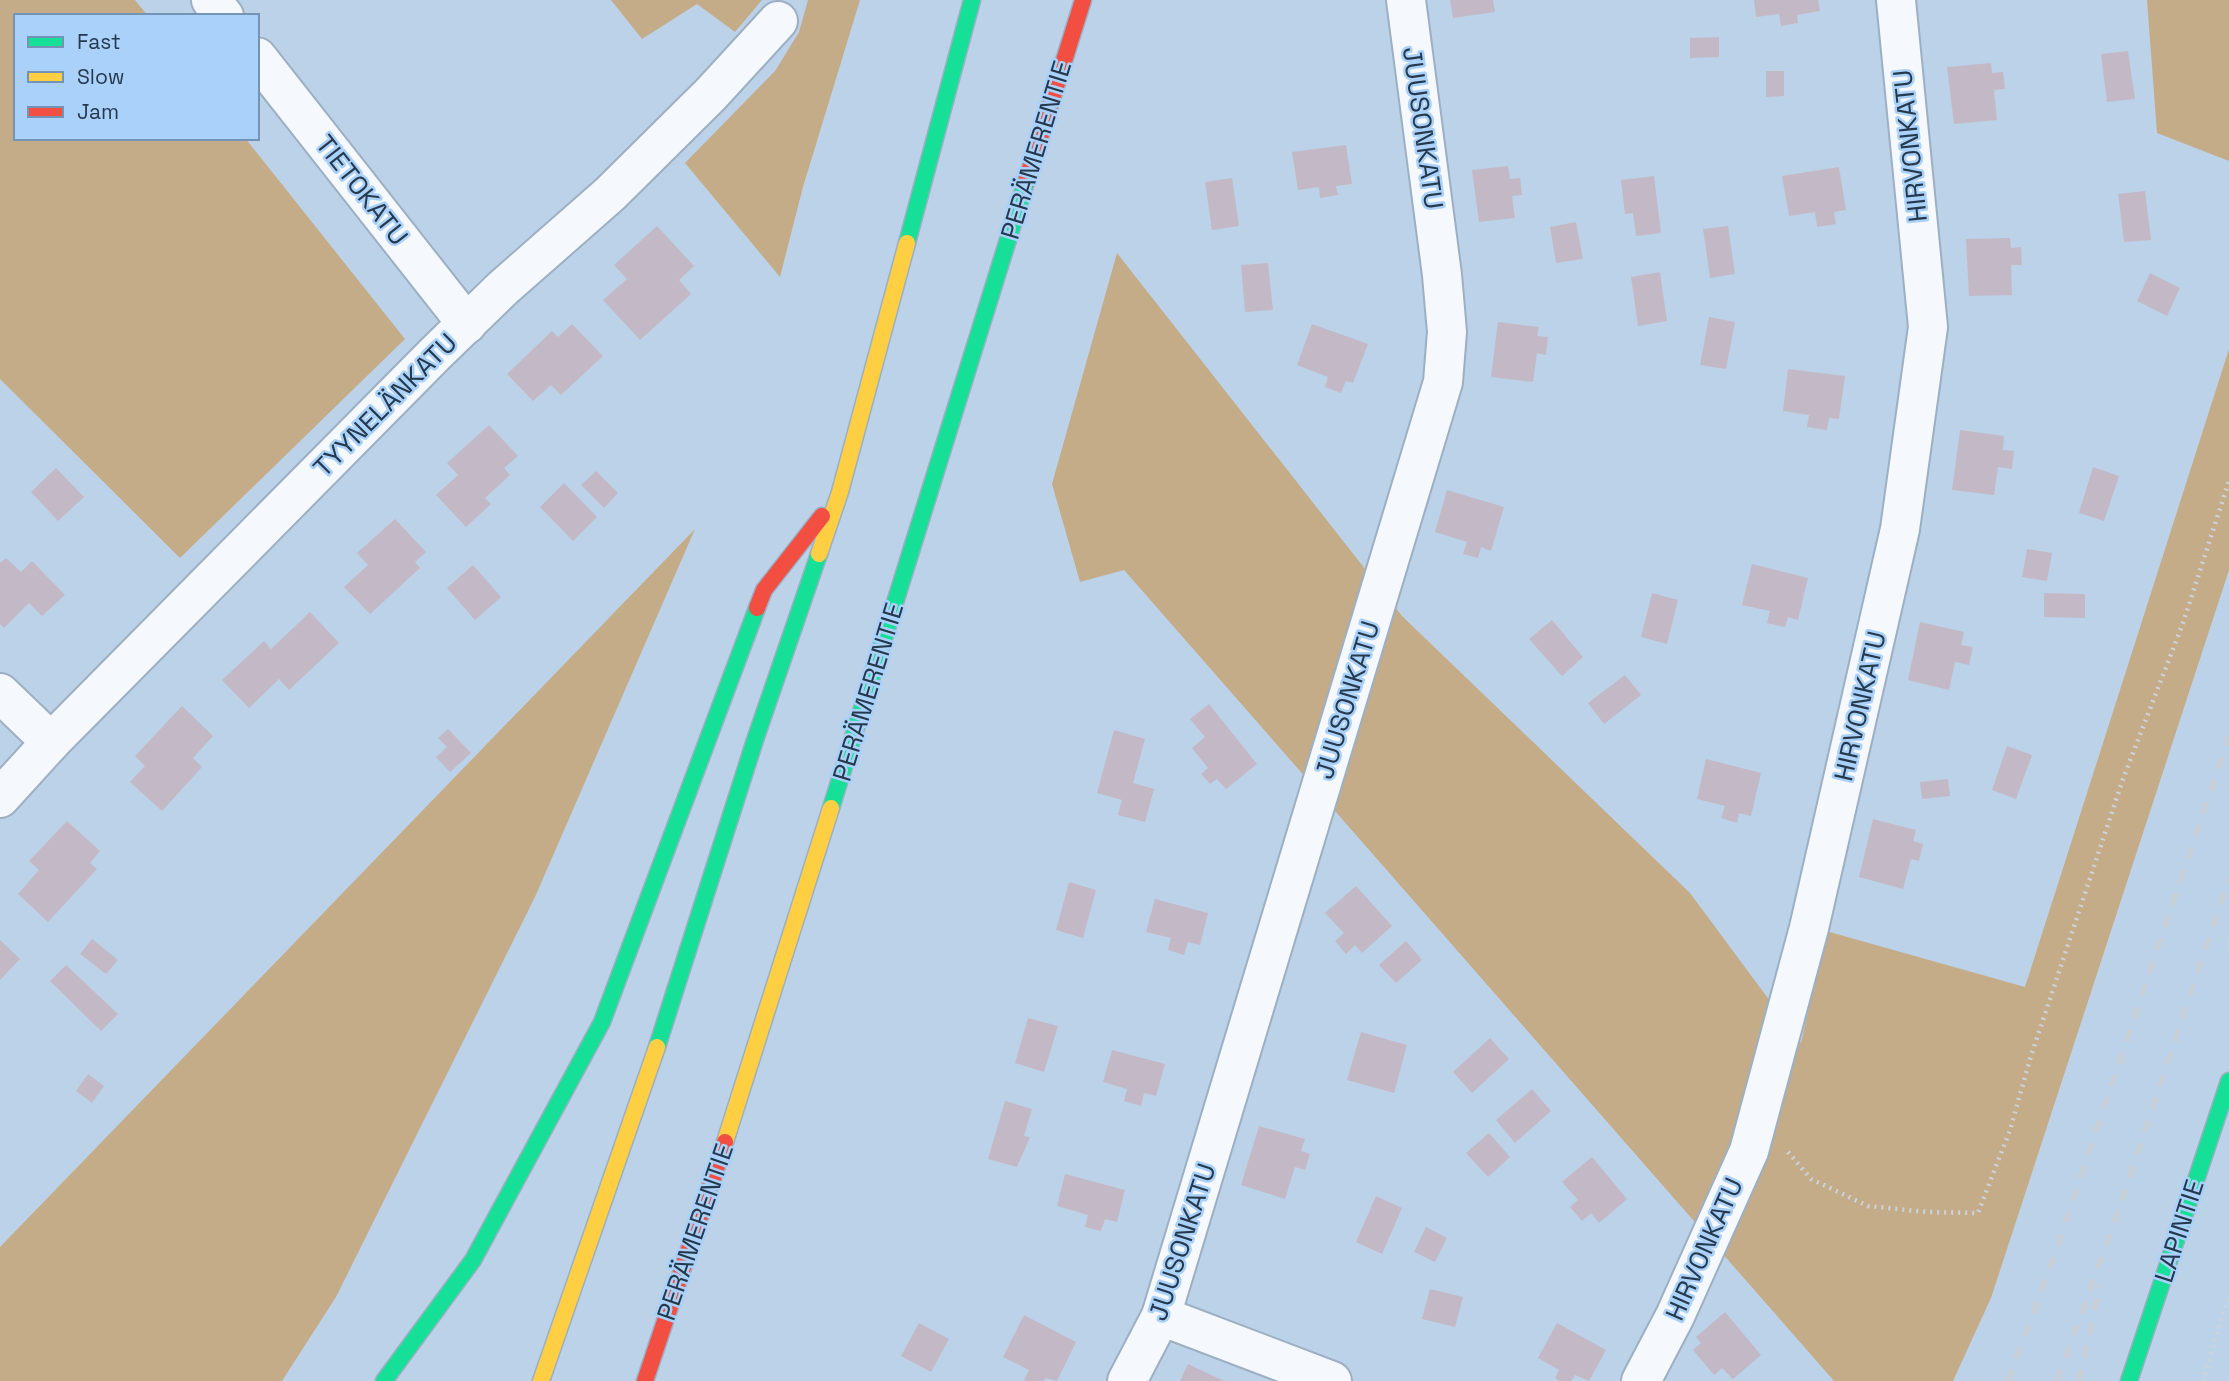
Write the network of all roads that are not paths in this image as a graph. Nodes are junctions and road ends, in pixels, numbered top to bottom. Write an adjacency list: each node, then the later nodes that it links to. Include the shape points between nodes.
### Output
1 (211, 0): 6 (street)
2 (972, 0): 10 (main road)
3 (1083, 0): 18 (main road, PERÄMERENTIE, via 754,1054)
4 (1406, 0): 15 (street, JUUSONKATU, via 1442,275 1447,332 1443,382)
5 (1896, 0): 21 (street, HIRVONKATU, via 1928,327 1900,529 1809,928 1748,1151)
6 (222, 14)
7 (778, 21): 9 (street, TYYNELÄNKATU, via 610,194)
8 (259, 60): 9 (street, TIETOKATU)
9 (467, 324): 12 (street, TYYNELÄNKATU)
10 (840, 492): 16 (main road, via 764,590 601,1022 473,1260); 17 (main road, via 662,1033)
11 (0, 693): 12 (street)
12 (51, 742): 13 (street, TYYNELÄNKATU)
13 (0, 798)
14 (2229, 1081): 22 (main road, LAPINTIE)
15 (1161, 1316): 19 (street, JUUSONKATU); 20 (street)
16 (384, 1381)
17 (541, 1381)
18 (645, 1381)
19 (1127, 1381)
20 (1332, 1381)
21 (1641, 1381)
22 (2129, 1381)

